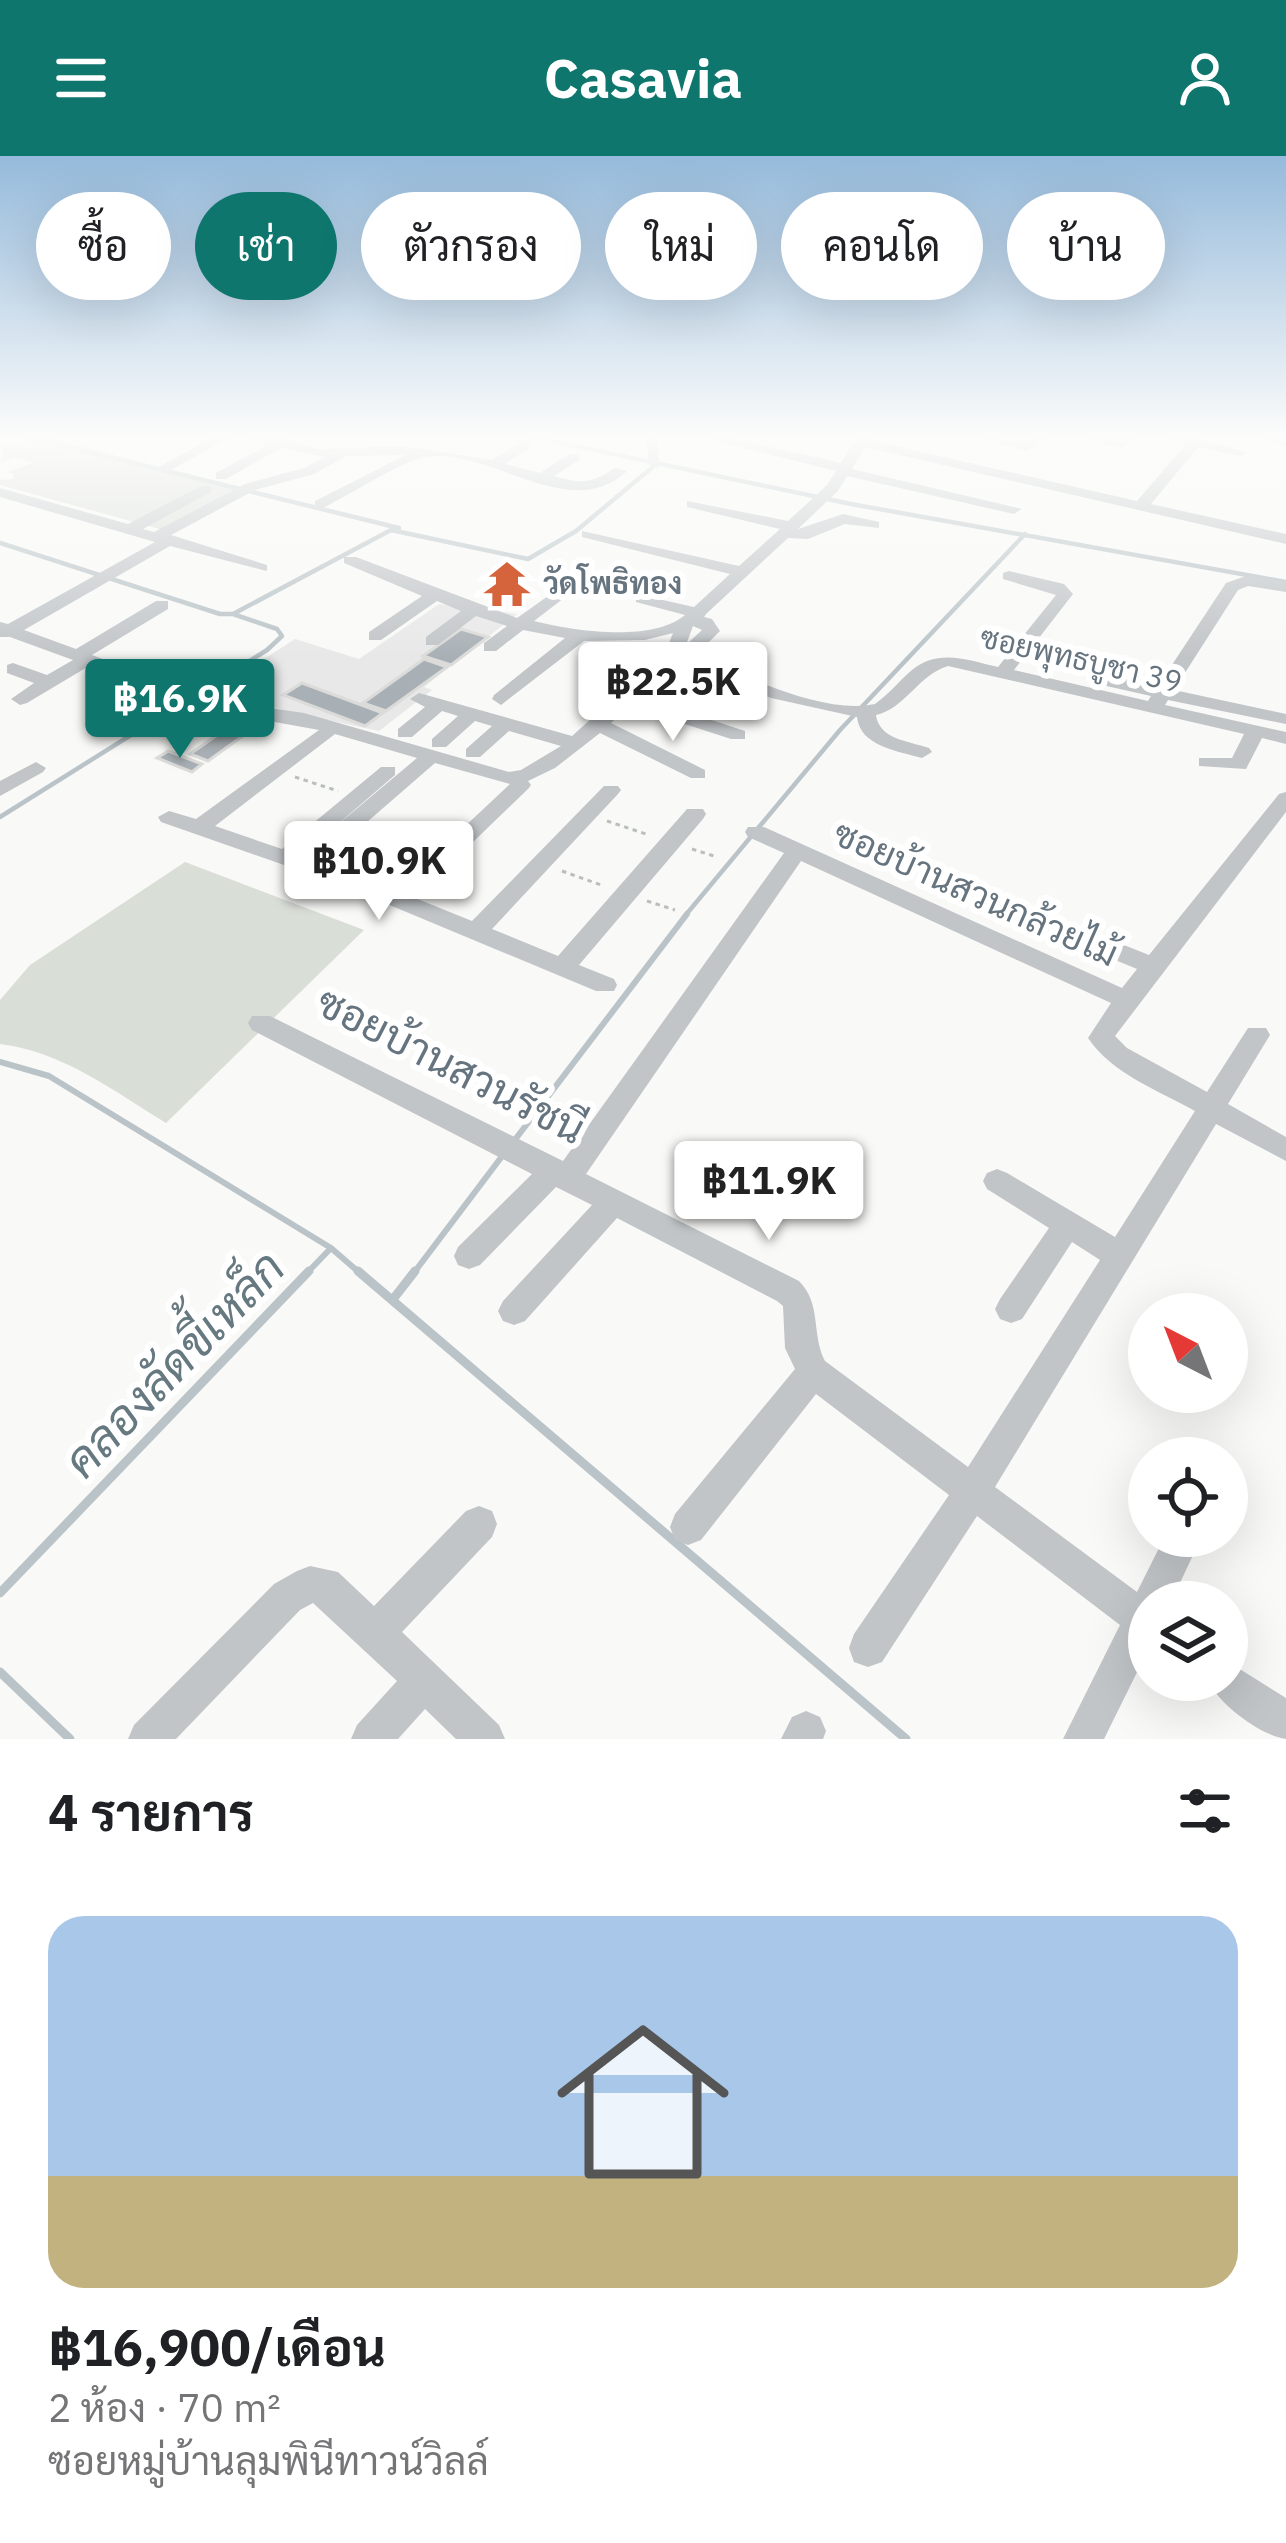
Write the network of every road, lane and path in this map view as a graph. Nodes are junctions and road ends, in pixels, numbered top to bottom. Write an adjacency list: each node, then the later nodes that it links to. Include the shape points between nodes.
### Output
1 (61, 510): 8 (street)
2 (167, 510): 8 (street)
3 (211, 510): 11 (street)
4 (714, 510): 9 (street)
5 (810, 510): 9 (street)
6 (1147, 510): 12 (street)
7 (874, 525): 9 (street, via 843,519 808,535)
8 (131, 529): 11 (street)
9 (788, 530): 16 (street)
10 (588, 534): 16 (street)
11 (164, 538): 15 (street); 26 (street)
12 (1284, 538): 13 (street)
13 (1273, 556)
14 (350, 560): 20 (street)
15 (261, 568)
16 (742, 572): 24 (street)
17 (1009, 576): 35 (street, via 1065,594)
18 (1286, 587): 42 (street, via 1232,587)
19 (558, 594): 25 (street)
20 (435, 596): 23 (street); 28 (street)
21 (642, 598): 24 (street)
22 (162, 605): 32 (street)
23 (472, 610): 25 (street); 29 (street)
24 (691, 618): 27 (street, via 633,637); 31 (street); 31 (street, via 711,631)
25 (519, 622): 27 (street); 30 (street)
26 (3, 631): 32 (street)
27 (581, 634): 40 (street)
28 (375, 636)
29 (432, 641)
30 (490, 646)
31 (680, 653): 38 (street); 41 (street)
32 (84, 657): 37 (street); 52 (street, via 210,705)
33 (608, 666): 38 (street)
34 (13, 669): 37 (street)
35 (1003, 673): 42 (street, ซอยพุทธบูชา 39); 43 (street, ซอยพุทธบูชา 39, via 934,662)
36 (1106, 680): 42 (street)
37 (49, 682): 39 (street)
38 (639, 683): 47 (street); 50 (street, via 658,709)
39 (20, 699)
40 (501, 699)
41 (802, 699): 43 (street); 45 (street)
42 (1158, 700): 48 (street); 48 (street, ซอยพุทธบูชา 39)
43 (866, 713): 53 (street, via 878,736)
44 (472, 714): 46 (street); 52 (street); 52 (street, via 429,702)
45 (787, 716)
46 (506, 723): 51 (street); 54 (street)
47 (596, 723): 51 (street); 58 (street)
48 (1278, 726): 55 (street, via 1239,764)
49 (325, 734): 57 (street)
50 (738, 735)
51 (574, 743): 52 (street, via 545,769 519,778)
52 (422, 745): 63 (street)
53 (922, 752)
54 (472, 753)
55 (1206, 762)
56 (36, 768): 60 (street)
57 (276, 770): 63 (path); 66 (street)
58 (698, 775)
59 (521, 785): 73 (street)
60 (0, 790)
61 (611, 790): 70 (street)
62 (1286, 800): 76 (street)
63 (366, 801): 69 (street)
64 (695, 814): 72 (street)
65 (169, 817): 66 (street)
66 (199, 827): 69 (street)
67 (757, 832): 68 (street, ซอยบ้านสวนกล้วยไม้)
68 (797, 851): 79 (street, ซอยบ้านสวนกล้วยไม้); 84 (street, ซอยบ้านสวนกล้วยไม้)
69 (294, 861): 73 (street)
70 (541, 864): 72 (path); 75 (street)
71 (968, 891): 76 (street)
72 (626, 893): 74 (path); 77 (street)
73 (400, 900): 75 (street)
74 (675, 910)
75 (474, 934): 77 (street)
76 (1154, 966): 79 (street)
77 (563, 968): 78 (street)
78 (605, 985)
79 (1126, 1000): 82 (street, via 1103,1030 1104,1046)
80 (260, 1022): 84 (street, ซอยบ้านสวนรัชนี)
81 (1257, 1035): 82 (street)
82 (1208, 1107): 83 (street); 88 (street)
83 (1286, 1150)
84 (561, 1174): 86 (street, ซอยบ้านสวนรัชนี); 89 (street, ซอยบ้านสวนกล้วยไม้)
85 (997, 1181): 87 (street)
86 (613, 1202): 91 (street); 92 (street, ซอยบ้านสวนรัชนี, via 788,1291 798,1301 801,1348)
87 (1068, 1224): 88 (street); 90 (street)
88 (1117, 1254): 93 (street)
89 (469, 1256)
90 (1011, 1309)
91 (514, 1311)
92 (813, 1372): 93 (street); 95 (street)
93 (974, 1491): 96 (street); 98 (street)
94 (479, 1524): 97 (street)
95 (688, 1528)
96 (1128, 1600)
97 (376, 1631): 100 (street); 103 (street, via 325,1585 310,1584 287,1597)
98 (868, 1648)
99 (1128, 1652): 106 (street)
100 (423, 1682): 104 (street); 105 (street)
101 (1248, 1695): 102 (street)
102 (1286, 1722)
103 (148, 1739)
104 (371, 1739)
105 (485, 1739)
106 (1083, 1739)

